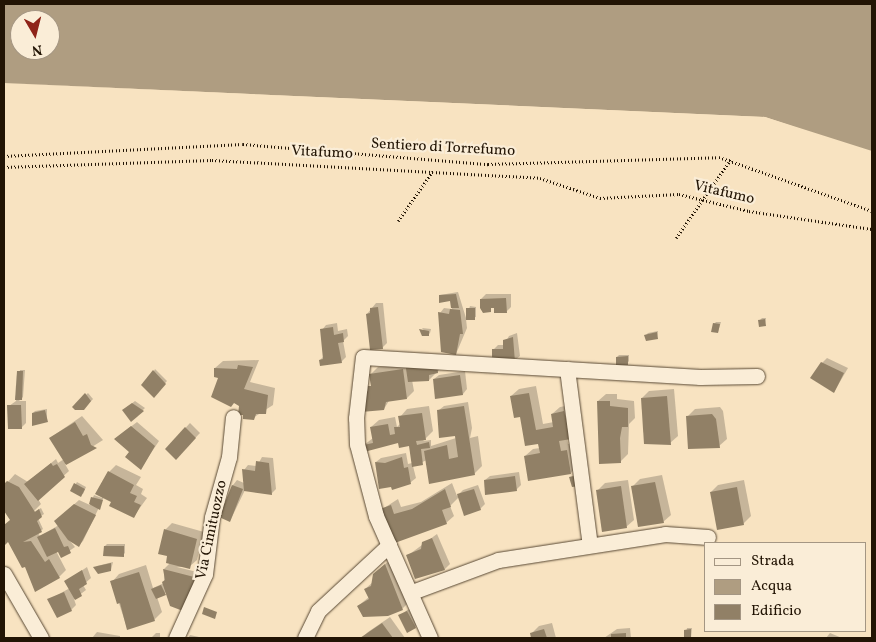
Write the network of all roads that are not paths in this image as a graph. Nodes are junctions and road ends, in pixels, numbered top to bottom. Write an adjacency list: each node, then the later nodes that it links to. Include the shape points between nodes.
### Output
1 (567, 369): 2 (street, via 700,377); 5 (street, via 362,357 357,444 376,516); 6 (street)
2 (757, 376)
3 (233, 417): 10 (street, Via Cimituozzo, via 229,457 212,517 206,574)
4 (708, 537): 6 (street, via 665,534)
5 (389, 545): 8 (street); 11 (street, via 318,611)
6 (590, 545): 8 (street, via 498,560)
7 (4, 574): 9 (street)
8 (412, 592): 12 (street)
9 (41, 638)
10 (176, 638)
11 (305, 638)
12 (430, 638)

